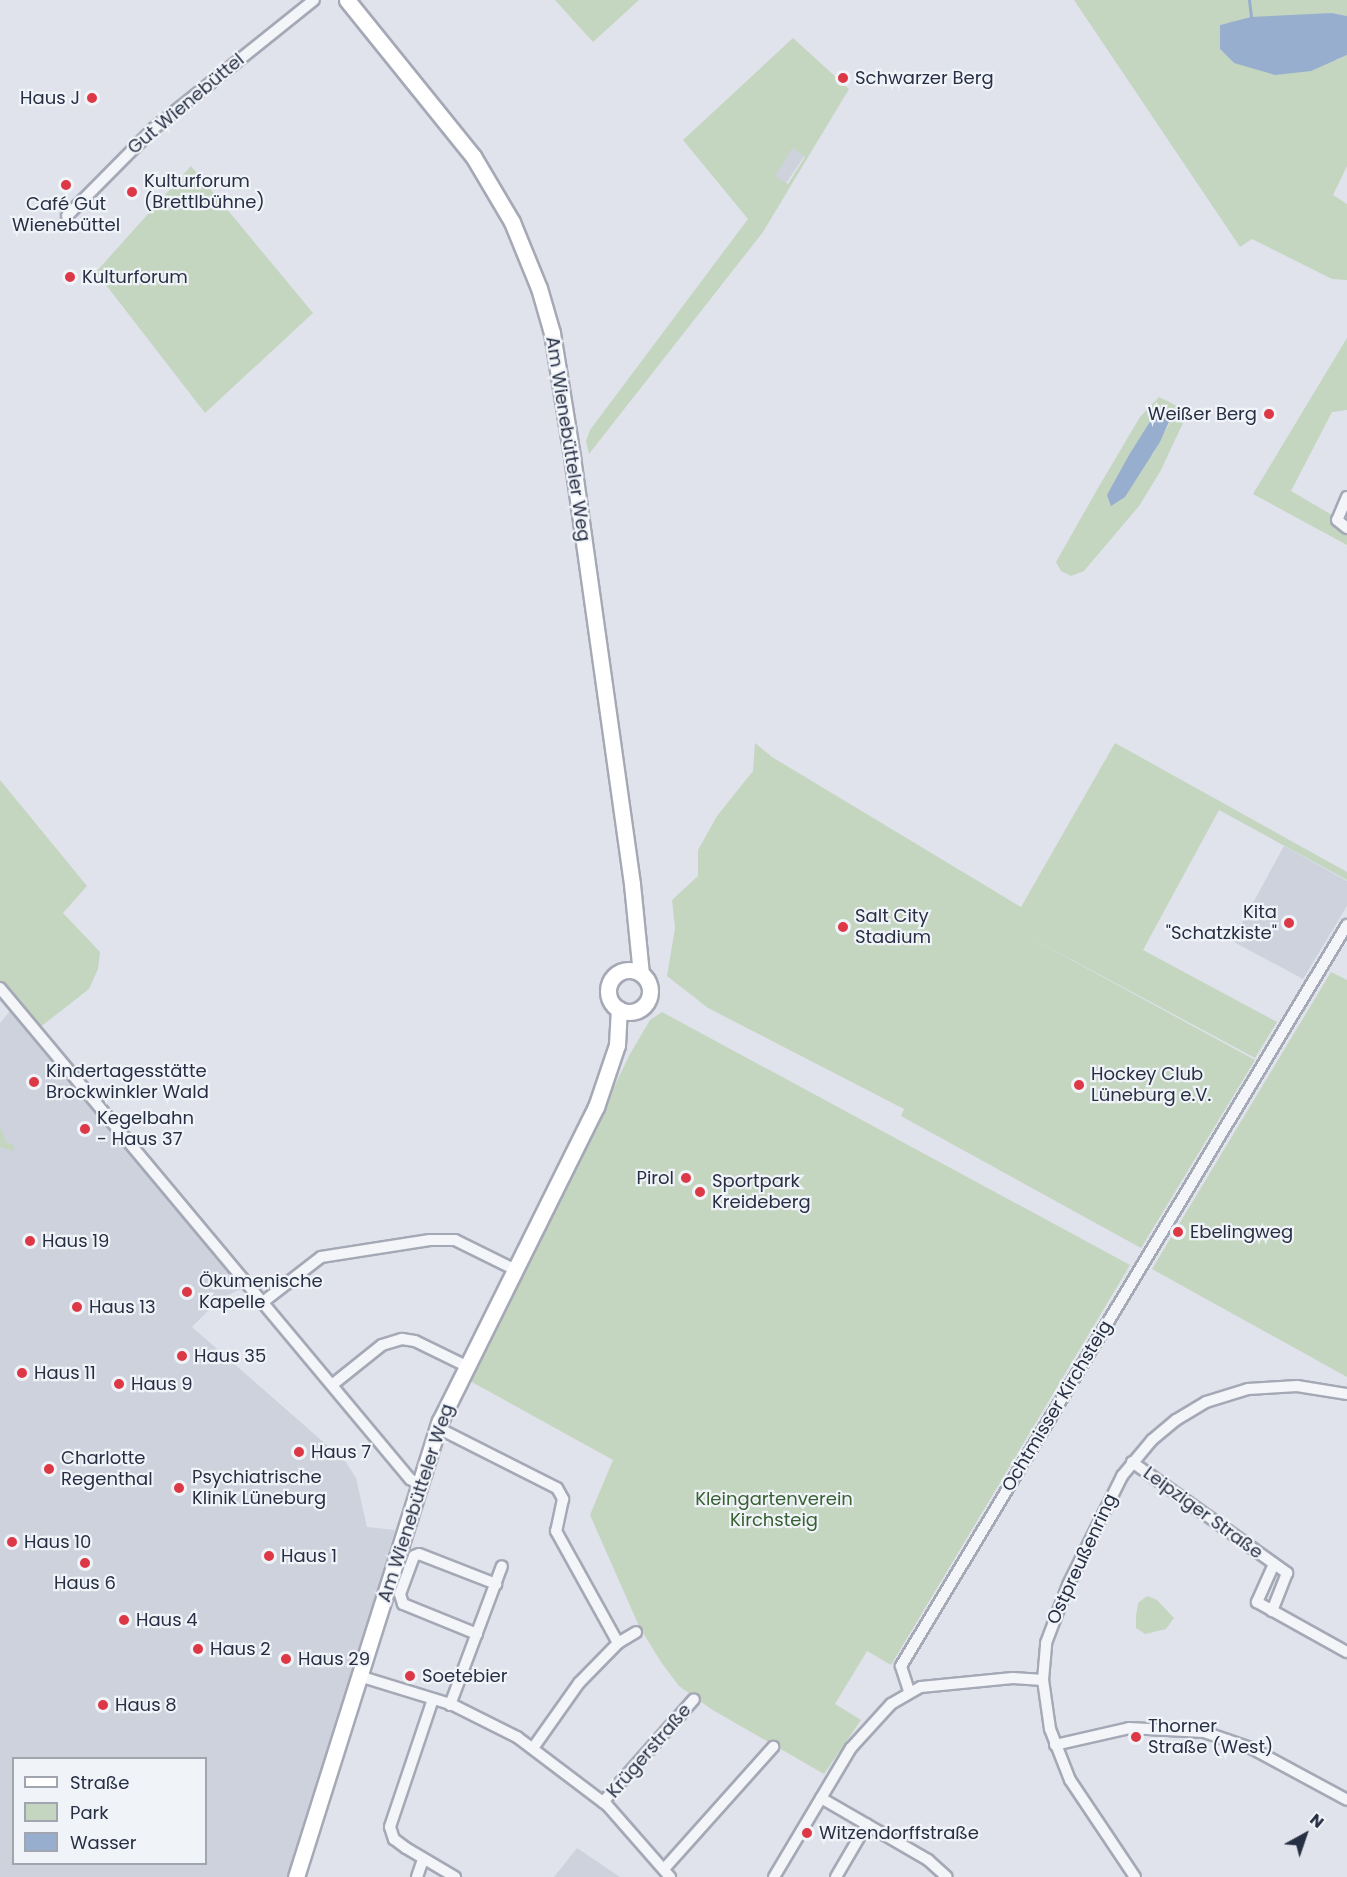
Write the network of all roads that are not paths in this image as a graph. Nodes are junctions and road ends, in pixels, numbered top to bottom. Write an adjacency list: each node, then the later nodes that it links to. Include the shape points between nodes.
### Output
1 (314, 0): 3 (street, Gut Wienebüttel, via 153,129)
2 (347, 0): 7 (street, Am Wienebütteler Weg, via 473,156 512,222 539,288 552,333 572,457 632,884)
3 (67, 216)
4 (1347, 497): 5 (street, via 1337,520)
5 (1347, 528)
6 (1347, 925): 28 (street, Ochtmisser Kirchsteig, via 901,1666)
7 (633, 972): 9 (street, via 650,993 645,1005); 9 (street, Am Wienebütteler Weg, via 614,977 608,990 611,1001)
8 (0, 988): 11 (street)
9 (626, 1010): 10 (street, Am Wienebütteler Weg, via 596,1107)
10 (514, 1269): 11 (street, via 455,1240 430,1240 321,1257); 12 (street, Am Wienebütteler Weg)
11 (263, 1302): 13 (street)
12 (466, 1366): 13 (street, via 415,1341 402,1339 382,1344); 15 (street, Am Wienebütteler Weg)
13 (332, 1385): 17 (street, via 410,1479)
14 (1347, 1394): 16 (street, Ostpreußenring, via 1297,1386 1226,1395 1176,1420)
15 (438, 1428): 17 (street, Am Wienebütteler Weg); 24 (street, via 557,1488 563,1499 556,1527 559,1537)
16 (1132, 1462): 18 (street, Leipziger Straße); 27 (street, Ostpreußenring, via 1114,1490 1055,1613 1046,1643)
17 (420, 1485): 26 (street, Am Wienebütteler Weg)
18 (1274, 1564): 21 (street, Leipziger Straße, via 1288,1575); 21 (street, Leipziger Straße, via 1256,1599)
19 (502, 1566): 20 (street)
20 (496, 1584): 23 (street); 23 (street, via 419,1554 414,1556 400,1594 403,1604)
21 (1272, 1611): 25 (street)
22 (636, 1632): 24 (street)
23 (477, 1634): 31 (street)
24 (618, 1643): 34 (street, via 579,1683)
25 (1347, 1652)
26 (359, 1676): 29 (street); 41 (street, Am Wienebütteler Weg)
27 (1043, 1680): 28 (street, via 944,1684); 32 (street, Ostpreußenring)
28 (909, 1691): 35 (street, via 863,1733)
29 (433, 1699): 31 (street); 39 (street, via 390,1827 394,1839)
30 (694, 1699): 37 (street, Krügerstraße)
31 (450, 1705): 34 (street)
32 (1055, 1745): 36 (street, via 1129,1728 1204,1732 1251,1748); 47 (street, Ostpreußenring, via 1070,1780)
33 (773, 1747): 40 (street)
34 (533, 1748): 37 (street)
35 (821, 1798): 38 (street); 44 (street)
36 (1347, 1800)
37 (603, 1802): 40 (street)
38 (867, 1824): 45 (street); 46 (street, via 928,1860)
39 (423, 1860): 42 (street); 43 (street)
40 (667, 1873)
41 (296, 1877)
42 (417, 1877)
43 (455, 1877)
44 (774, 1877)
45 (836, 1877)
46 (947, 1877)
47 (1135, 1877)

